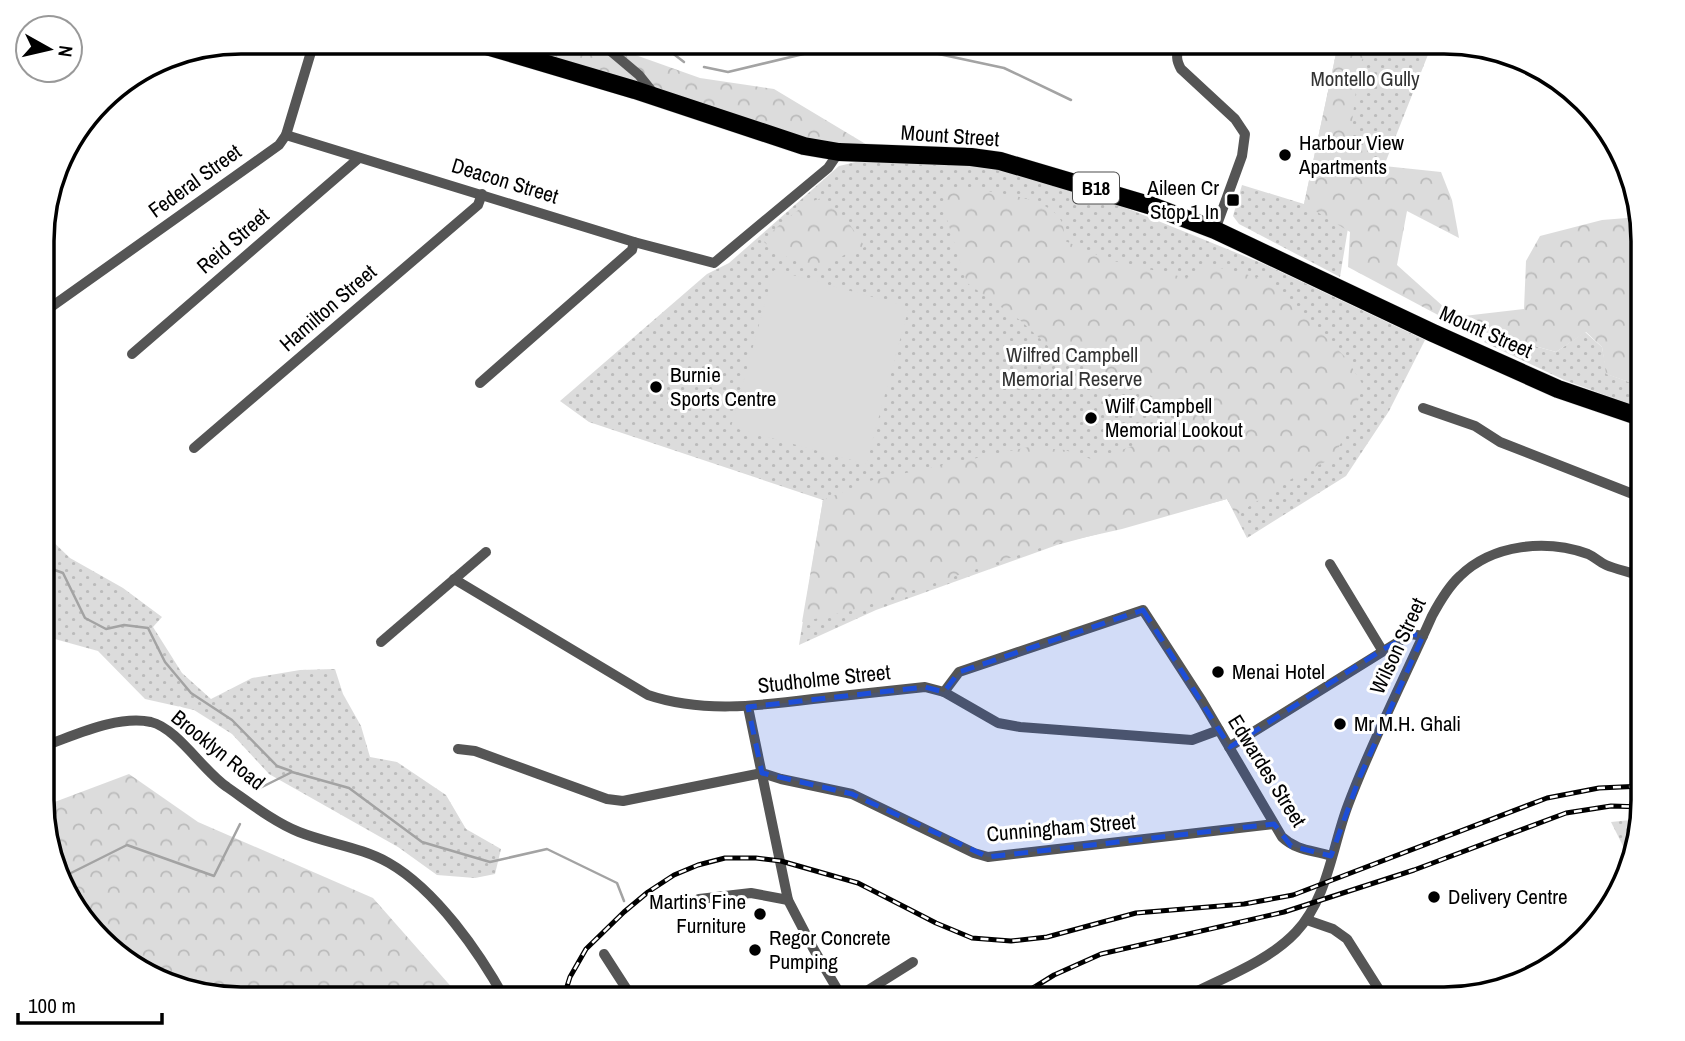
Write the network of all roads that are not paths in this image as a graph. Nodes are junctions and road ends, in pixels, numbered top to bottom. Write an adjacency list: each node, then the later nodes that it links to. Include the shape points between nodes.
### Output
1 (310, 54): 6 (street)
2 (513, 54): 5 (highway, Mount Street / B18)
3 (615, 54): 5 (street)
4 (1177, 54): 10 (street, via 1181,69 1245,134 1242,156)
5 (656, 97): 7 (highway, Mount Street / B18, via 770,136)
6 (286, 135): 8 (street, Deacon Street); 12 (street, Federal Street, via 279,145)
7 (839, 152): 10 (highway, Mount Street / B18, via 1000,161 1152,206); 11 (street, Deacon Street, via 828,168 714,264)
8 (359, 158): 9 (street, Deacon Street); 13 (street, Reid Street)
9 (482, 194): 11 (street, Deacon Street); 17 (street, Hamilton Street, via 478,205)
10 (1215, 230): 16 (highway, Mount Street / B18, via 1433,334 1558,389)
11 (634, 242): 14 (street, via 632,250)
12 (54, 305)
13 (132, 354)
14 (480, 383)
15 (1423, 408): 18 (street)
16 (1630, 414)
17 (194, 448)
18 (1630, 493)
19 (486, 552): 22 (street)
20 (1330, 564): 25 (street)
21 (1630, 573): 23 (street, Wilson Street, via 1569,550 1540,545 1514,549 1481,560 1460,576 1445,593)
22 (454, 579): 24 (street); 27 (street, Studholme Street, via 648,695 695,705)
23 (1423, 636): 25 (street, via 1411,634); 34 (street, Wilson Street, via 1359,779)
24 (381, 642)
25 (1382, 650): 30 (street)
26 (944, 692): 27 (street, Studholme Street, via 925,687); 28 (street, Studholme Street, via 998,723 1020,727 1192,740); 28 (street, Edwardes Street, via 959,672 1143,610)
27 (748, 707): 32 (street)
28 (1219, 730): 30 (street, Edwardes Street)
29 (54, 743): 43 (street, Brooklyn Road, via 120,722 152,722 166,729 223,785 272,817 296,831 368,853 406,875 480,956)
30 (1230, 747): 33 (street, Edwardes Street)
31 (458, 749): 32 (street, Cunningham Street, via 623,801)
32 (762, 773): 33 (street, Cunningham Street, via 852,794 988,857); 36 (street)
33 (1274, 824): 34 (street, Edwardes Street, via 1291,845)
34 (1331, 856): 37 (street, Wilson Street)
35 (699, 899): 36 (street, via 751,893)
36 (788, 900): 45 (street)
37 (1307, 920): 41 (street, via 1279,947); 42 (street, via 1347,939)
38 (604, 954): 44 (street)
39 (913, 962): 40 (street)
40 (874, 986)
41 (1206, 986)
42 (1377, 986)
43 (498, 987)
44 (625, 987)
45 (836, 987)

